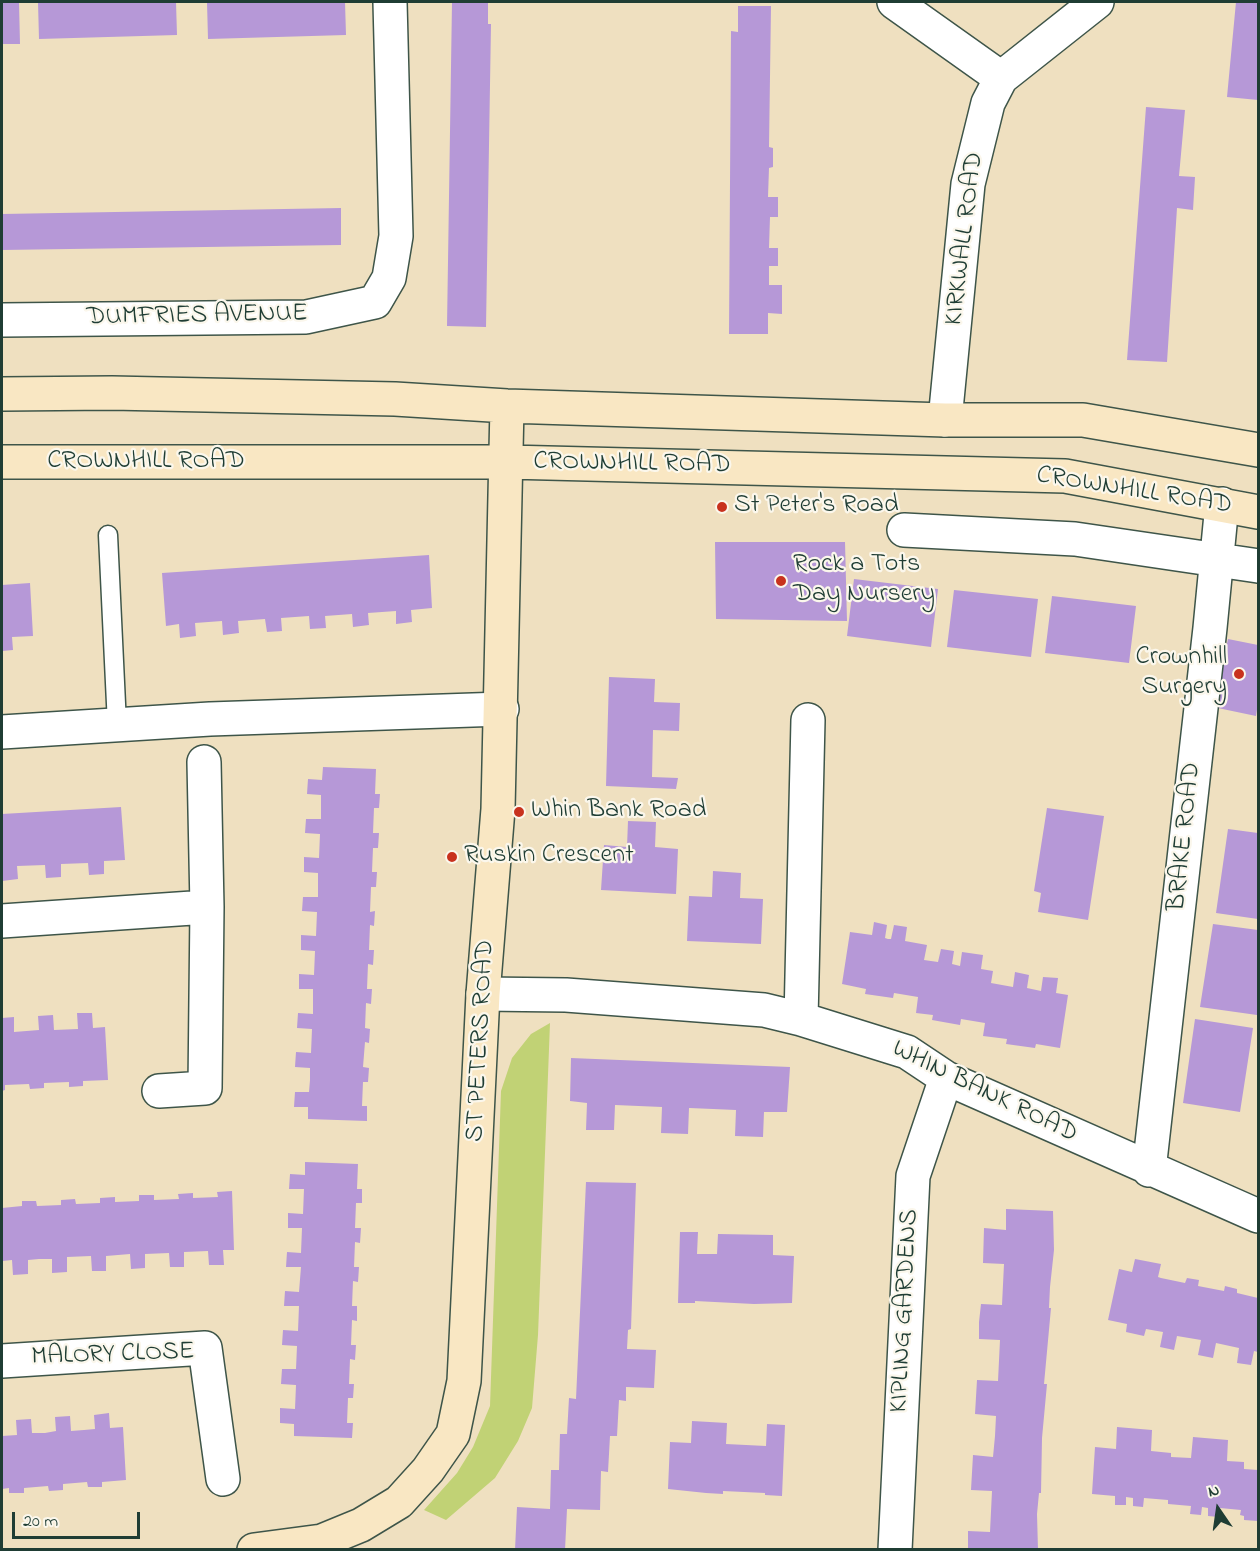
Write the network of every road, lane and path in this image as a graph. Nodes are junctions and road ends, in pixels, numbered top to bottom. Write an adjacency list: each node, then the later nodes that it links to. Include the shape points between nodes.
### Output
1 (390, 2): 5 (street, DUMFRIES AVENUE, via 396,236 389,278 375,302 306,318)
2 (894, 2): 4 (street)
3 (1097, 2): 4 (street, KIRKWALL ROAD)
4 (1000, 78): 8 (street, KIRKWALL ROAD, via 988,103 968,183)
5 (2, 320)
6 (2, 394): 7 (main road, via 227,395)
7 (507, 406): 8 (main road); 11 (main road, ST PETERS ROAD)
8 (945, 420): 9 (main road, via 1083,420)
9 (1258, 450)
10 (2, 462): 11 (main road, CROWNHILL ROAD)
11 (508, 462): 12 (main road, CROWNHILL ROAD, via 1065,476); 18 (main road, ST PETERS ROAD)
12 (1222, 504): 13 (main road, CROWNHILL ROAD); 16 (street, BRAKE ROAD)
13 (1258, 512)
14 (904, 530): 16 (street, CROWNHILL ROAD, via 1075,538)
15 (108, 535): 20 (lane)
16 (1216, 558): 17 (street, CROWNHILL ROAD); 29 (street, BRAKE ROAD)
17 (1258, 566)
18 (502, 710): 20 (street); 25 (main road, ST PETERS ROAD)
19 (808, 720): 26 (street)
20 (117, 725): 21 (street)
21 (2, 732)
22 (204, 762): 23 (street)
23 (207, 907): 24 (street); 28 (street, via 205,1088)
24 (2, 921)
25 (483, 994): 26 (street, WHIN BANK ROAD, via 566,995 764,1011); 33 (main road, ST PETERS ROAD, via 464,1381 453,1434 399,1502 361,1525 322,1541)
26 (801, 1019): 27 (street, WHIN BANK ROAD, via 907,1052)
27 (946, 1078): 29 (street, WHIN BANK ROAD); 34 (street, KIPLING GARDENS, via 913,1176)
28 (159, 1091)
29 (1149, 1170): 30 (street, WHIN BANK ROAD)
30 (1258, 1216)
31 (2, 1361): 32 (street, MALORY CLOSE, via 205,1348)
32 (223, 1479)
33 (254, 1550)
34 (895, 1550)

